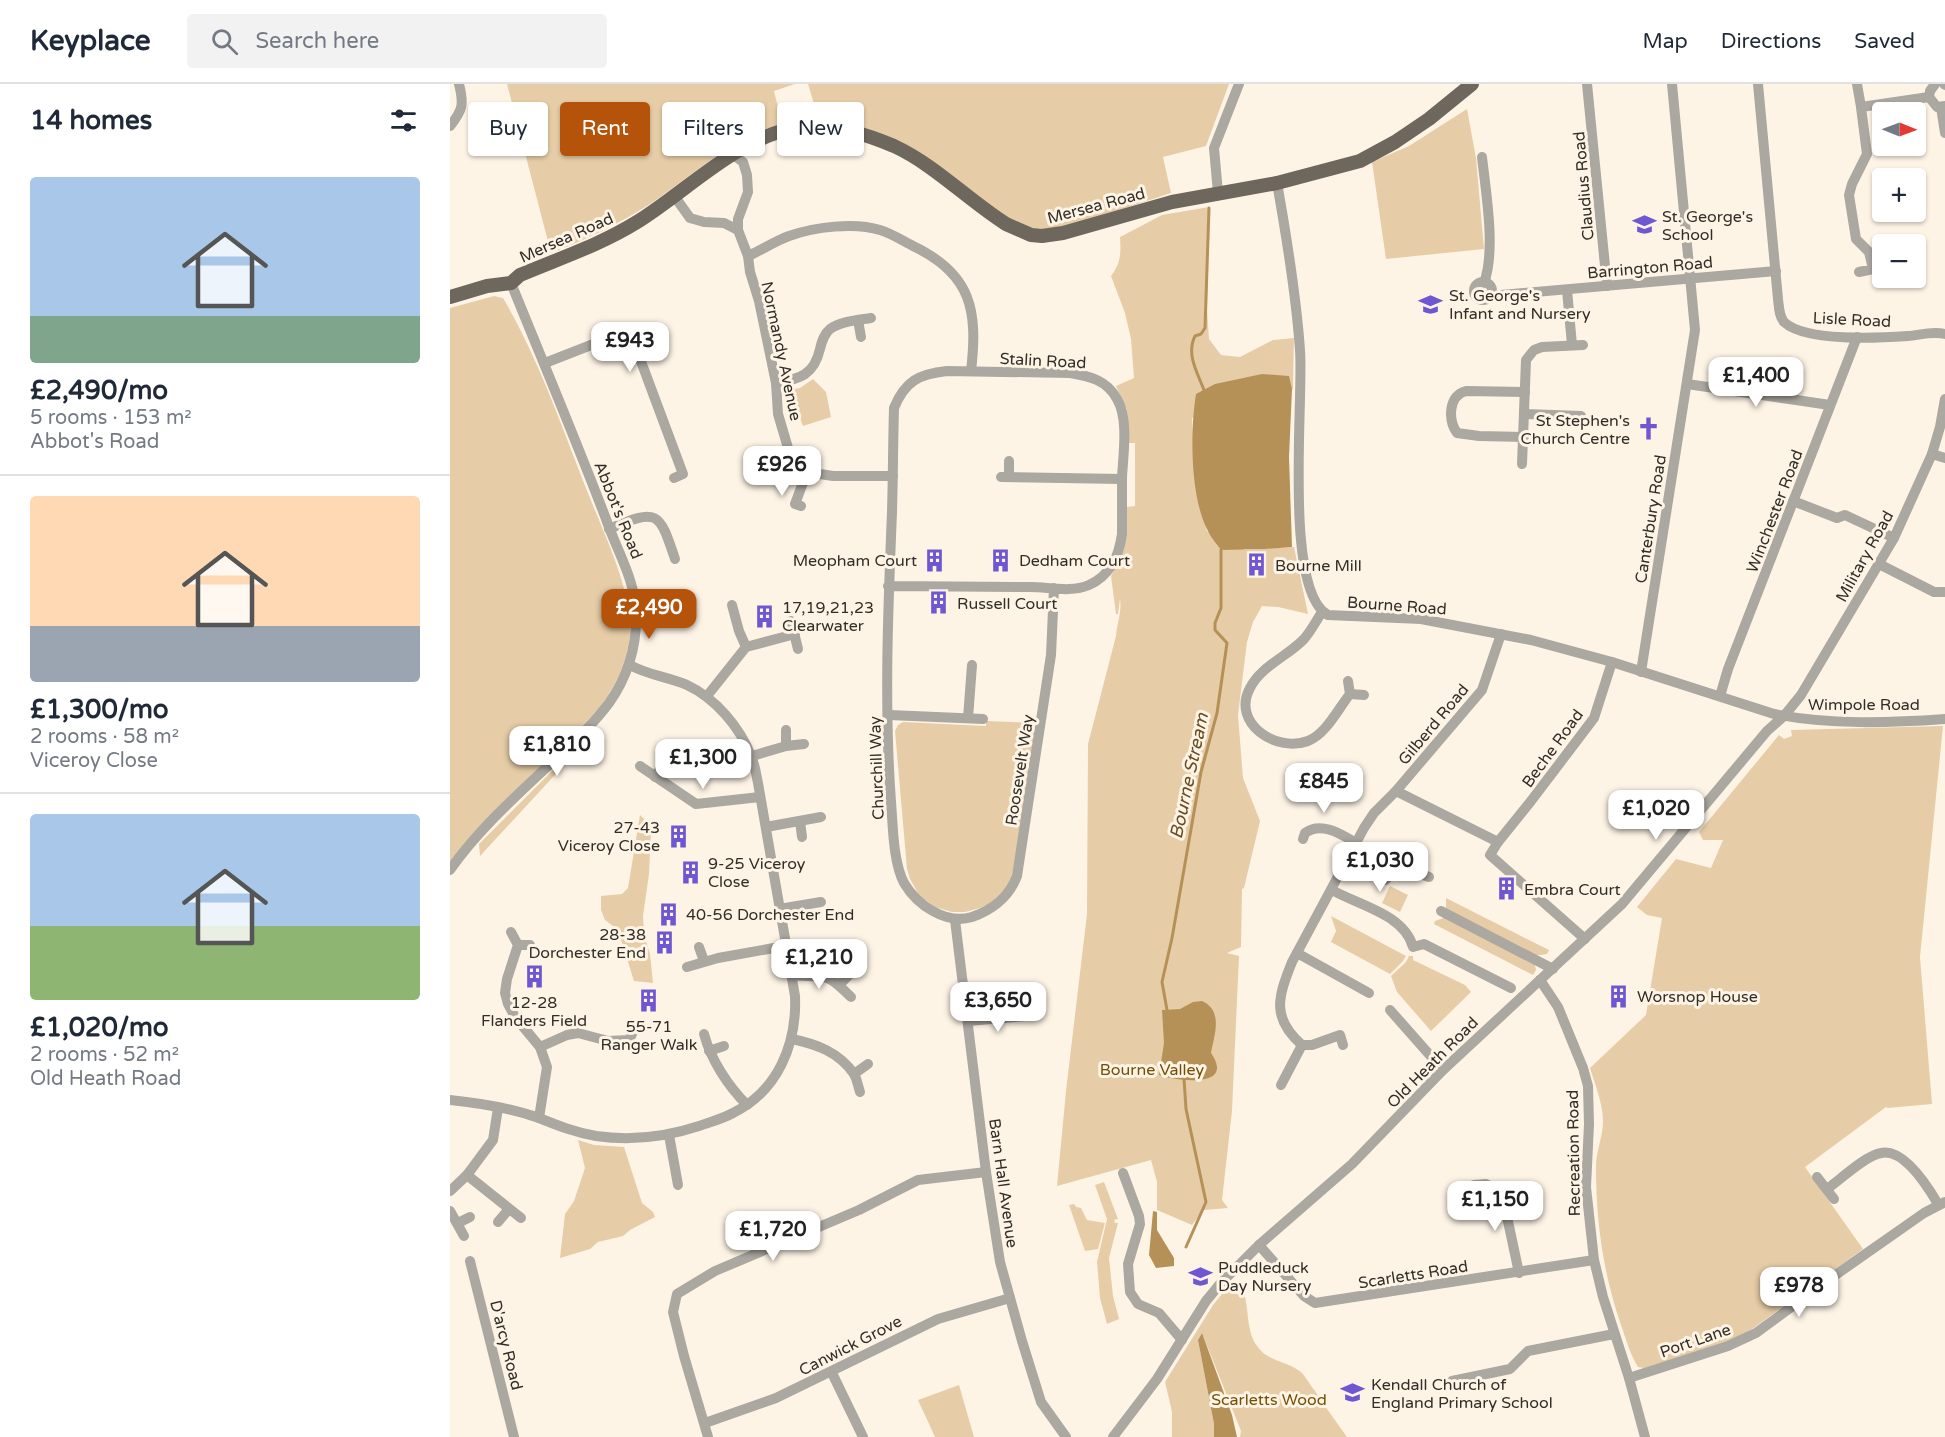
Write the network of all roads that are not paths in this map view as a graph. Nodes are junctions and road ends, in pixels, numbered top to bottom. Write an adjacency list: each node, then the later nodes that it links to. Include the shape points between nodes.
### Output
1 (459, 84): 12 (street, via 463,100 459,115)
2 (1239, 84): 19 (street, via 1214,148)
3 (1472, 84): 18 (main road, Mersea Road, via 1429,119 1360,160)
4 (1587, 84): 27 (street, Claudius Road)
5 (1672, 84): 25 (street, Canterbury Road)
6 (1758, 84): 23 (street, Lisle Road)
7 (1857, 84): 11 (street)
8 (1935, 84): 9 (street)
9 (1929, 97): 10 (street, via 1937,107); 11 (street)
10 (1943, 106): 13 (street)
11 (1861, 107): 24 (street, via 1867,154 1849,195 1856,239 1869,252 1873,269)
12 (450, 126)
13 (1945, 133)
14 (765, 138): 19 (main road, Mersea Road, via 802,126 875,138 926,165 1006,224 1041,236)
15 (729, 156): 20 (main road, Mersea Road)
16 (735, 156): 21 (street, via 743,162 748,192)
17 (1482, 158): 28 (street, Barrington Road, via 1490,268 1484,283 1475,288 1476,296 1483,300 1490,296)
18 (1277, 183): 19 (main road, Mersea Road); 65 (street, Bourne Road, via 1291,262 1301,359 1297,475 1302,538 1311,593)
19 (1218, 194)
20 (675, 196): 21 (street, via 690,218 724,223); 26 (main road, Mersea Road, via 603,241 520,275)
21 (738, 230): 22 (street, Normandy Avenue)
22 (748, 256): 38 (street, via 789,236 855,226 882,230 930,254 950,269 967,294 973,333); 39 (street, Normandy Avenue)
23 (1776, 271): 25 (street, Barrington Road); 34 (street, Lisle Road, via 1784,322 1810,334)
24 (1859, 272)
25 (1691, 278): 27 (street, Barrington Road); 40 (street, Canterbury Road, via 1695,330)
26 (512, 283): 29 (main road, Mersea Road); 37 (street, Abbot's Road)
27 (1607, 286): 28 (street, Barrington Road)
28 (1567, 290): 35 (street)
29 (450, 297)
30 (871, 318): 31 (street)
31 (858, 320): 33 (street); 39 (street, via 830,329 822,339 816,363 804,375)
32 (1945, 334): 34 (street, Lisle Road)
33 (861, 337)
34 (1857, 337): 43 (street, Winchester Road)
35 (1572, 345): 36 (street); 41 (street, via 1534,350 1526,360)
36 (1583, 345)
37 (545, 363): 53 (street, via 620,334 627,338 636,348 683,474); 57 (street, Abbot's Road)
38 (971, 371): 52 (street, Stalin Road, via 930,373 917,378 900,395 894,408); 54 (street, Stalin Road, via 1070,373 1100,380 1118,399 1123,415)
39 (776, 383): 51 (street, Normandy Avenue, via 778,414 787,448 797,466)
40 (1687, 384): 43 (street); 74 (street, Canterbury Road)
41 (1526, 392): 44 (street); 46 (street, via 1466,391 1458,393 1452,401 1452,426 1457,433)
42 (1945, 399): 47 (street, Military Road)
43 (1830, 405): 55 (street, Winchester Road)
44 (1525, 414): 45 (street); 46 (street)
45 (1581, 416)
46 (1524, 437): 50 (street)
47 (1932, 454): 48 (street); 58 (street, Military Road)
48 (1945, 458)
49 (1010, 461): 54 (street, via 1005,477)
50 (1521, 464)
51 (807, 472): 52 (street); 56 (street)
52 (893, 476): 61 (street, Stalin Road)
53 (674, 478)
54 (1122, 479): 62 (street, Stalin Road, via 1121,541 1109,572 1087,586)
55 (1793, 501): 58 (street, via 1837,518 1845,515); 79 (street, Winchester Road)
56 (794, 504)
57 (609, 530): 59 (street, via 654,517 666,532); 72 (street, Abbot's Road, via 632,580 636,619)
58 (1894, 537): 60 (street, Military Road)
59 (675, 559)
60 (1879, 564): 63 (street, via 1934,592); 81 (street, Military Road, via 1801,695)
61 (888, 586): 62 (street, Stalin Road); 80 (street, Churchill Way)
62 (1054, 588): 107 (street, Roosevelt Way, via 1051,655 1017,876 1011,891 994,907)
63 (1945, 592)
64 (732, 605): 69 (street)
65 (1322, 612): 68 (street, Bourne Road, via 1422,619); 76 (street, via 1304,639 1250,687 1247,714 1256,739 1291,745 1308,741 1317,736)
66 (791, 621): 67 (street)
67 (795, 634): 69 (street); 70 (street)
68 (1501, 634): 71 (street, Bourne Road); 92 (street, Gilberd Road, via 1482,690)
69 (746, 647): 78 (street)
70 (798, 649)
71 (1612, 662): 74 (street, Bourne Road); 99 (street, Beche Road, via 1594,718)
72 (630, 665): 78 (street); 101 (street, Abbot's Road, via 609,704 474,839)
73 (972, 665): 82 (street)
74 (1641, 672): 79 (street, Bourne Road)
75 (1348, 681): 76 (street)
76 (1350, 694): 77 (street)
77 (1364, 695)
78 (707, 696): 88 (street, via 734,726)
79 (1720, 696): 81 (street, Bourne Road)
80 (889, 715): 82 (street); 107 (street, Churchill Way, via 894,838 904,882 931,910)
81 (1784, 716): 84 (street, Wimpole Road, via 1866,722); 109 (street, Old Heath Road, via 1622,904)
82 (968, 718): 83 (street)
83 (982, 719)
84 (1945, 719)
85 (786, 730): 87 (street)
86 (804, 744): 87 (street)
87 (786, 746): 88 (street)
88 (752, 756): 93 (street)
89 (664, 763): 91 (street)
90 (639, 766): 91 (street)
91 (655, 777): 93 (street, via 700,805)
92 (1396, 791): 99 (street); 100 (street, Gilberd Road, via 1374,813)
93 (760, 796): 96 (street)
94 (822, 817): 95 (street)
95 (800, 820): 96 (street); 97 (street)
96 (766, 827): 105 (street)
97 (802, 837)
98 (1303, 839): 100 (street, via 1305,833 1316,828 1332,830)
99 (1498, 842): 109 (street, Beche Road, via 1490,855)
100 (1353, 849): 102 (street, via 1364,861 1365,870 1385,880 1400,866); 103 (street, Gilberd Road)
101 (450, 870)
102 (1429, 877)
103 (1332, 890): 114 (street, Gilberd Road); 122 (street, via 1395,921 1413,947 1424,944)
104 (821, 902): 105 (street)
105 (780, 909): 112 (street)
106 (1441, 911): 117 (street)
107 (955, 920): 127 (street, Barn Hall Avenue)
108 (511, 932): 110 (street)
109 (1585, 939): 117 (street, Old Heath Road)
110 (518, 945): 111 (street); 135 (street, via 505,993 515,1017)
111 (530, 945)
112 (785, 946): 115 (street); 119 (street)
113 (699, 947): 115 (street)
114 (1297, 953): 123 (street); 132 (street, Gilberd Road, via 1284,983 1280,1012 1284,1026)
115 (704, 961): 116 (street)
116 (687, 967)
117 (1553, 969): 120 (street, Old Heath Road)
118 (850, 974): 121 (street)
119 (791, 975): 121 (street, via 827,976); 130 (street, via 796,1015)
120 (1540, 980): 139 (street, Old Heath Road); 166 (street, Recreation Road, via 1558,1007 1588,1086 1586,1187)
121 (839, 986): 124 (street)
122 (1511, 988)
123 (1369, 993)
124 (851, 998)
125 (1390, 1010): 139 (street)
126 (1025, 1016): 127 (street)
127 (968, 1021): 148 (street, Barn Hall Avenue)
128 (635, 1028): 131 (street)
129 (704, 1034): 137 (street)
130 (792, 1039): 140 (street, via 834,1053); 144 (street, via 771,1082)
131 (629, 1040): 135 (street, via 608,1041 578,1034); 136 (street)
132 (1302, 1045): 133 (street, via 1340,1035); 141 (street)
133 (1342, 1045)
134 (724, 1046): 137 (street)
135 (540, 1047): 146 (street, via 547,1068)
136 (635, 1050)
137 (709, 1051): 144 (street)
138 (868, 1064): 140 (street)
139 (1443, 1070): 165 (street, Old Heath Road, via 1352,1164)
140 (854, 1074): 142 (street)
141 (1281, 1085)
142 (860, 1092)
143 (450, 1101): 145 (street)
144 (747, 1105): 147 (street)
145 (498, 1108): 146 (street); 150 (street, via 493,1140)
146 (539, 1118): 147 (street, via 597,1136)
147 (669, 1135): 152 (street, via 672,1171)
148 (986, 1172): 169 (street, Barn Hall Avenue, via 1000,1262); 175 (street, via 918,1180 859,1210 715,1271 677,1294 673,1312)
149 (1123, 1173): 171 (street, via 1140,1224 1128,1264 1130,1292 1138,1304 1159,1313)
150 (467, 1175): 155 (street); 158 (street)
151 (1817, 1177): 154 (street)
152 (678, 1185)
153 (1474, 1185): 168 (street, via 1486,1184 1502,1193)
154 (1827, 1189): 156 (street); 157 (street, via 1872,1156 1887,1152 1905,1161)
155 (450, 1191)
156 (1834, 1200)
157 (1942, 1203): 173 (street, Port Lane, via 1756,1333)
158 (509, 1209): 161 (street); 162 (street)
159 (450, 1210): 163 (street)
160 (470, 1217): 163 (street)
161 (520, 1218)
162 (498, 1222)
163 (458, 1223): 164 (street)
164 (464, 1236)
165 (1259, 1245): 168 (street, Scarletts Road, via 1304,1296 1315,1303); 171 (street, Old Heath Road, via 1213,1292)
166 (1594, 1260): 168 (street, Scarletts Road); 170 (street, Recreation Road)
167 (470, 1261): 176 (street, D'arcy Road)
168 (1519, 1273)
169 (1010, 1298): 172 (street, Canwick Grove, via 938,1319); 179 (street, Barn Hall Avenue, via 1041,1402)
170 (1614, 1334): 173 (street, Recreation Road); 174 (street, via 1528,1351 1510,1369)
171 (1182, 1340): 180 (street, Old Heath Road)
172 (832, 1373): 175 (street, Canwick Grove); 178 (street)
173 (1629, 1378): 181 (street, Recreation Road)
174 (1452, 1381)
175 (705, 1423): 177 (street)
176 (514, 1437)
177 (708, 1437)
178 (863, 1437)
179 (1066, 1437)
180 (1113, 1437)
181 (1645, 1437)

